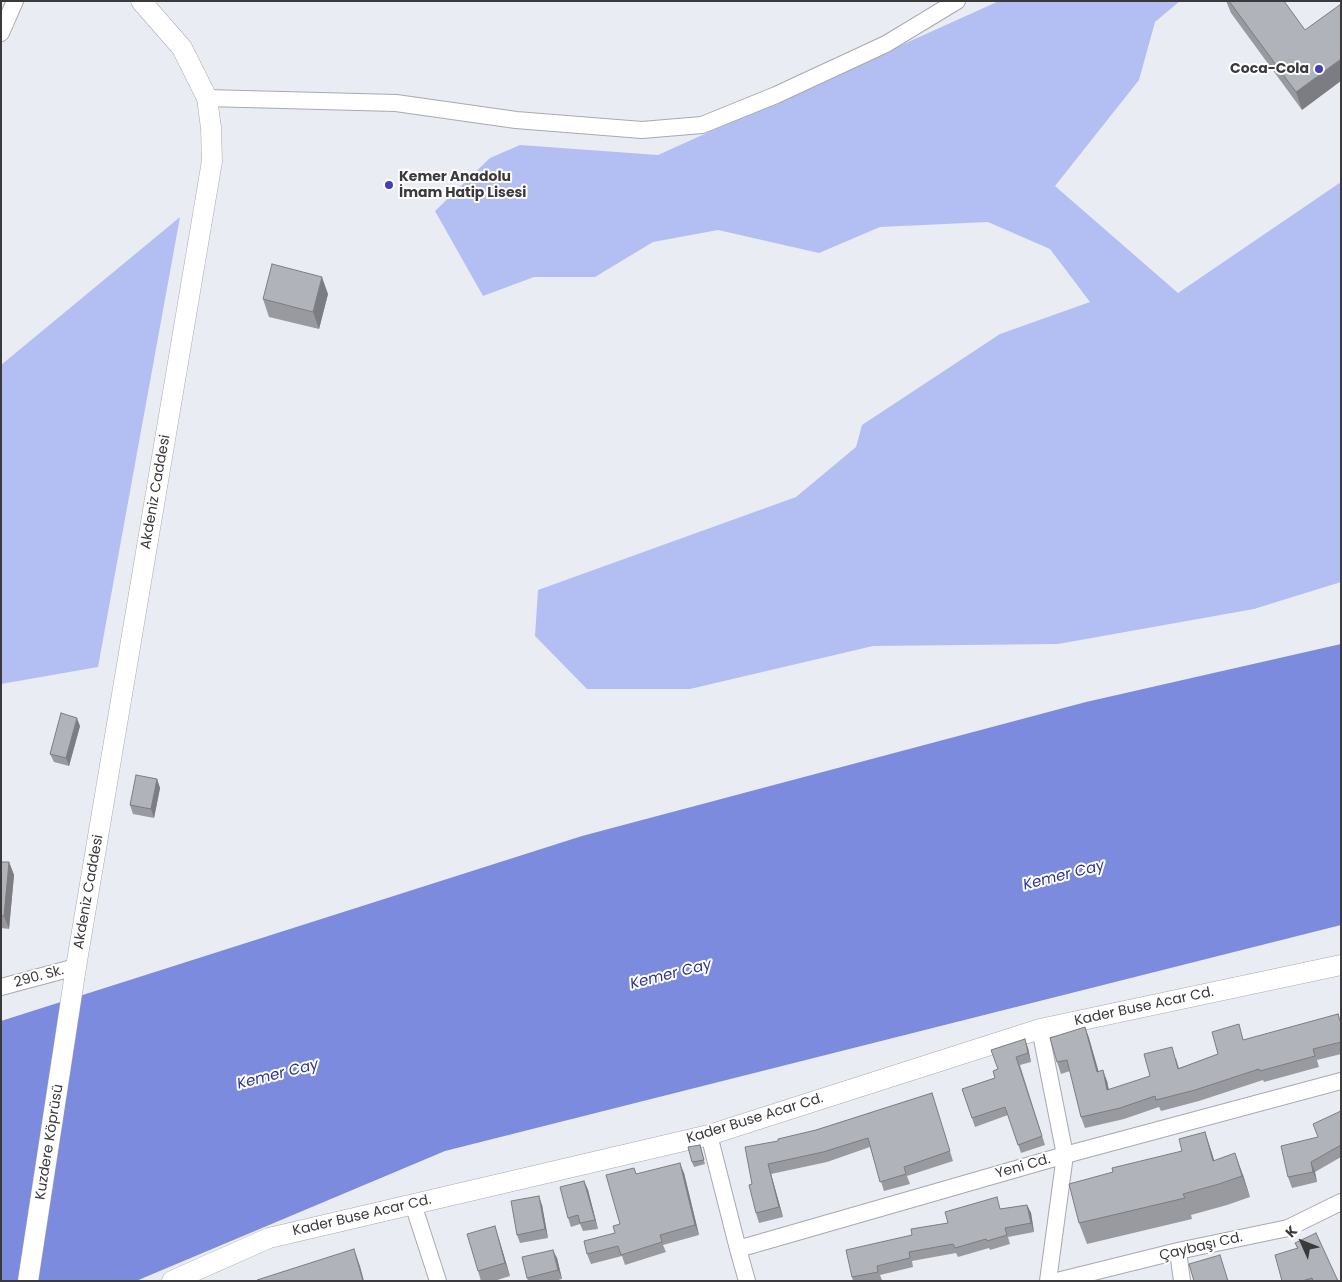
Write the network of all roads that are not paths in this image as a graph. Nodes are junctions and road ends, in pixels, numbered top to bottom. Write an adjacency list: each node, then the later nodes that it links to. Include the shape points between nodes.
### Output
1 (16, 1): 4 (street)
2 (140, 1): 5 (street, Akdeniz Caddesi, via 182,48)
3 (957, 1): 5 (street, via 886,44 702,125 642,130 516,120 396,104)
4 (1, 33)
5 (207, 98): 7 (street, Akdeniz Caddesi, via 212,161)
6 (1341, 965): 10 (street, Kader Buse Acar Cd.)
7 (76, 967): 8 (street, 290. Sk.); 9 (street, Akdeniz Caddesi)
8 (1, 987)
9 (72, 1003): 18 (street, Kuzdere Köprüsü)
10 (1040, 1029): 12 (street, Kader Buse Acar Cd.); 13 (street)
11 (1341, 1080): 13 (street, Yeni Cd.)
12 (709, 1135): 15 (street, Kader Buse Acar Cd.); 16 (street)
13 (1064, 1155): 16 (street, Yeni Cd.); 22 (street)
14 (1341, 1202): 17 (street, Çaybaşı Cd., via 1288,1228)
15 (413, 1204): 19 (street, Kader Buse Acar Cd., via 268,1238); 20 (street)
16 (738, 1248): 21 (street)
17 (1178, 1251): 23 (street, Çaybaşı Cd.); 24 (street)
18 (28, 1281)
19 (172, 1281)
20 (438, 1281)
21 (747, 1281)
22 (1048, 1281)
23 (1057, 1281)
24 (1182, 1281)

